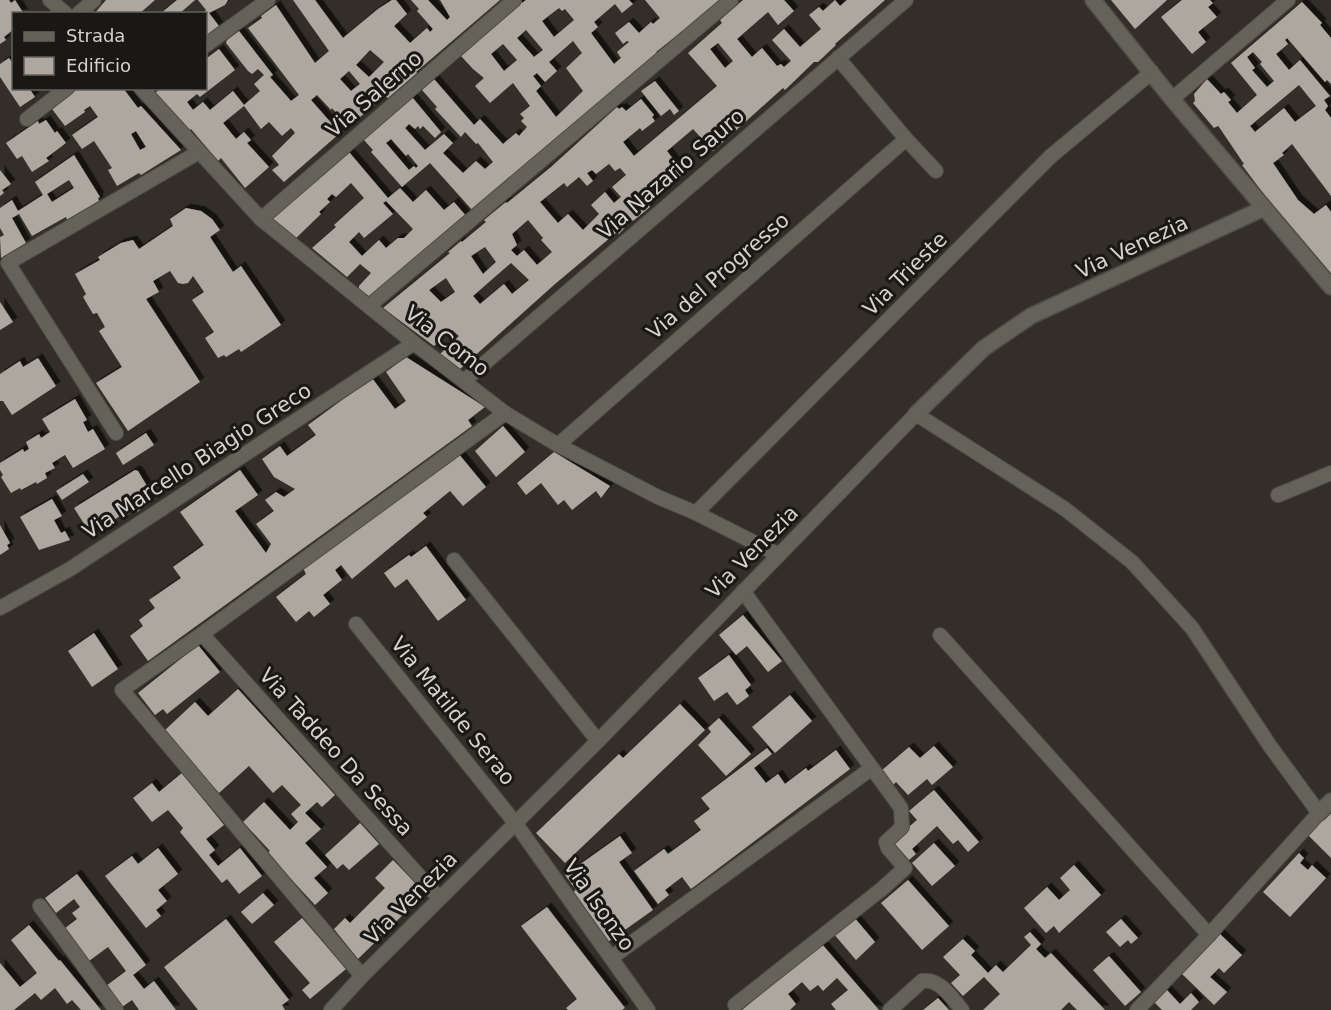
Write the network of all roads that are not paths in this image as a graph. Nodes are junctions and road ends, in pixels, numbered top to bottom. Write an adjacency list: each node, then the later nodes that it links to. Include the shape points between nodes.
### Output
1 (50, 0): 9 (street)
2 (94, 0): 10 (street)
3 (268, 0): 11 (street)
4 (514, 0): 22 (street, Via Salerno)
5 (731, 0): 25 (street)
6 (906, 0): 12 (street, Via Nazario Sauro)
7 (1093, 0): 13 (street)
8 (1288, 0): 16 (street)
9 (64, 12)
10 (80, 12)
11 (207, 44)
12 (838, 58): 18 (street); 27 (street, Via Nazario Sauro)
13 (1152, 72): 16 (street); 34 (street, Via Trieste, via 1052,156)
14 (65, 90): 17 (street)
15 (144, 90): 19 (street, Via Como)
16 (1172, 99): 21 (street)
17 (27, 119)
18 (906, 139): 20 (street); 31 (street, Via del Progresso)
19 (199, 152): 22 (street, Via Como); 23 (street)
20 (936, 171)
21 (1264, 208): 24 (street); 29 (street, Via Venezia, via 1031,316 984,348)
22 (261, 219): 25 (street, Via Como)
23 (4, 265): 30 (street)
24 (1331, 287)
25 (369, 306): 26 (street, Via Como)
26 (414, 343): 27 (street, Via Como); 38 (street, Via Marcello Biagio Greco, via 70,569)
27 (464, 381): 28 (street, Via Como)
28 (505, 413): 31 (street, Via Como); 40 (street)
29 (916, 414): 35 (street, Via Venezia); 45 (street, via 1065,509 1132,562 1192,628)
30 (116, 433)
31 (558, 445): 34 (street, Via Como)
32 (1331, 473): 33 (street)
33 (1278, 495)
34 (696, 513): 35 (street, Via Como)
35 (779, 555): 37 (street, Via Venezia)
36 (454, 560): 42 (street)
37 (743, 591): 42 (street, Via Venezia); 43 (street)
38 (0, 608)
39 (356, 624): 46 (street, Via Matilde Serao)
40 (202, 634): 47 (street, Via Taddeo Da Sessa); 51 (street, via 122,690)
41 (940, 635): 49 (street)
42 (598, 741): 46 (street, Via Venezia)
43 (872, 768): 50 (street); 52 (street, via 901,808 902,827 886,842 904,868)
44 (1331, 801): 45 (street)
45 (1319, 813): 49 (street)
46 (516, 824): 47 (street, Via Venezia); 50 (street, Via Isonzo)
47 (440, 898): 51 (street, Via Venezia)
48 (40, 906): 54 (street)
49 (1209, 935): 58 (street)
50 (611, 958): 55 (street, Via Isonzo)
51 (362, 976): 53 (street, Via Venezia)
52 (735, 1005)
53 (335, 1008)
54 (116, 1010)
55 (648, 1010)
56 (890, 1010): 57 (street, via 926,980 937,983)
57 (962, 1010)
58 (1137, 1010)

